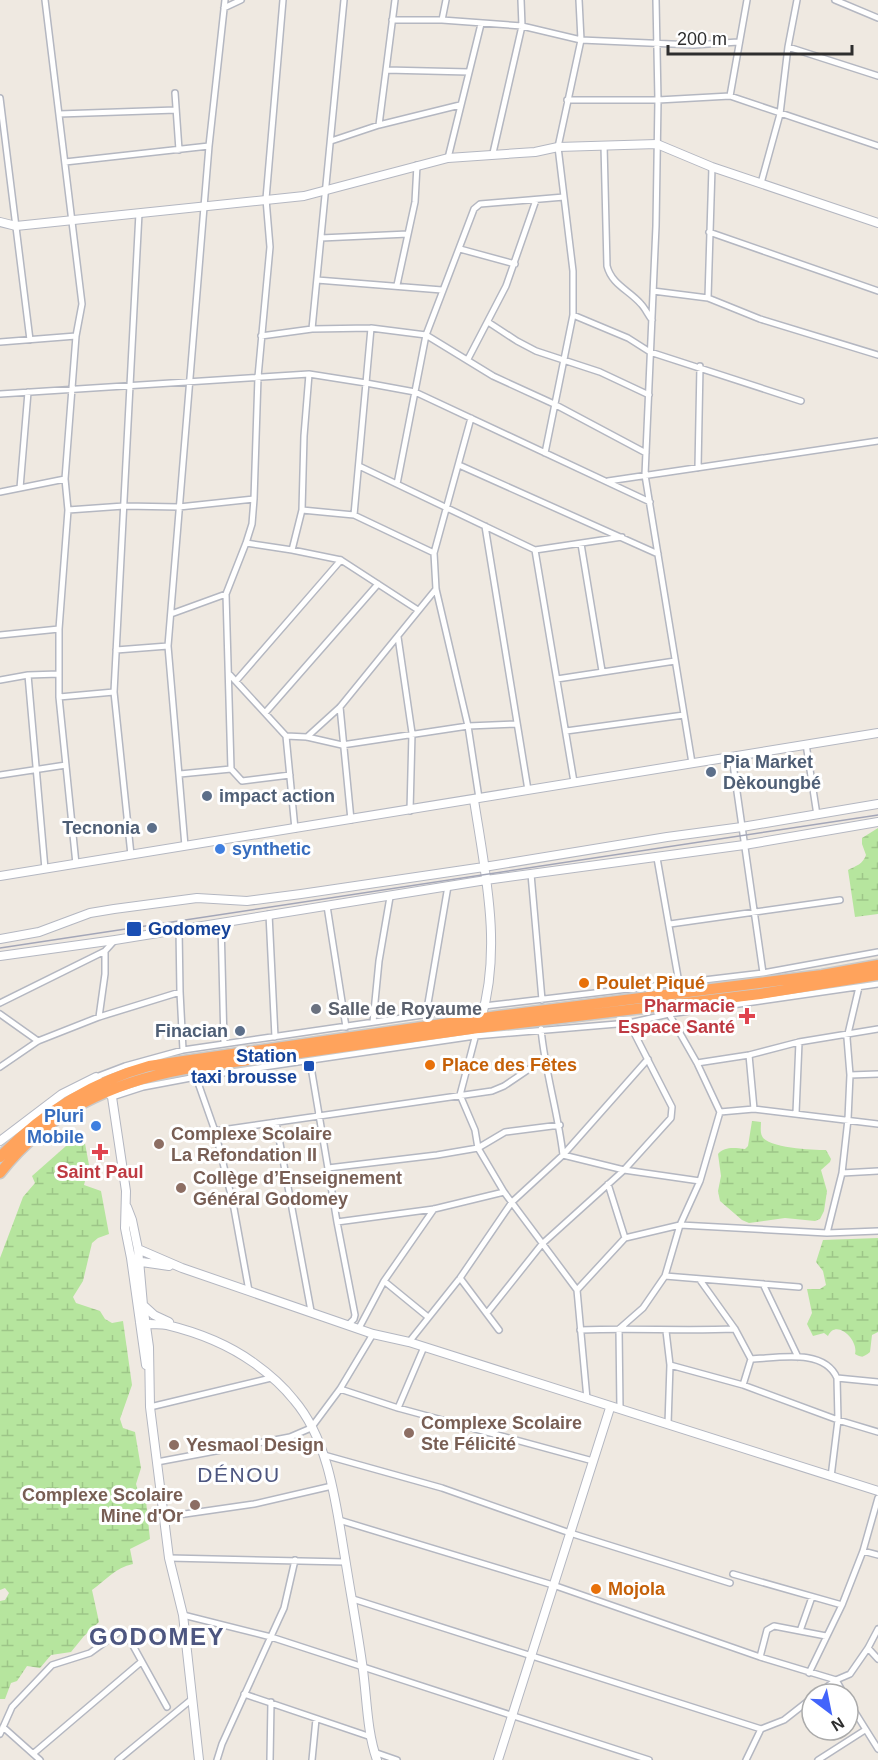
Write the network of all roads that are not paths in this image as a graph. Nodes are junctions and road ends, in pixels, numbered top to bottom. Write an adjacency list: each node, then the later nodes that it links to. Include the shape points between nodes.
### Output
1 (45, 0): 34 (street)
2 (225, 0): 14 (street)
3 (241, 0): 14 (street)
4 (283, 0): 52 (street)
5 (344, 0): 37 (street)
6 (395, 0): 16 (street)
7 (446, 0): 17 (street)
8 (521, 0): 19 (street)
9 (579, 0): 20 (street)
10 (656, 0): 22 (street)
11 (747, 0): 21 (street)
12 (797, 0): 23 (street)
13 (835, 0): 15 (street)
14 (224, 8): 40 (street)
15 (878, 18)
16 (392, 20): 17 (street); 24 (street)
17 (442, 20): 18 (street)
18 (481, 24): 19 (street); 25 (street)
19 (522, 26): 20 (street); 44 (street)
20 (581, 40): 22 (street); 30 (street)
21 (738, 42): 22 (street); 28 (street)
22 (657, 44): 31 (street)
23 (788, 47): 26 (street); 35 (street)
24 (386, 70): 25 (street); 36 (street)
25 (470, 72): 32 (street)
26 (878, 76)
27 (175, 93): 33 (street)
28 (730, 96): 31 (street); 35 (street)
29 (0, 98): 59 (street)
30 (567, 100): 31 (street); 42 (street)
31 (658, 100): 38 (street)
32 (460, 105): 36 (street); 45 (street)
33 (176, 110): 34 (street); 43 (street)
34 (59, 114): 46 (street)
35 (780, 114): 41 (street); 49 (street)
36 (379, 125): 37 (street)
37 (331, 141): 50 (street)
38 (657, 144): 39 (main road); 48 (main road); 68 (street)
39 (604, 145): 42 (main road); 72 (street, via 609,275 642,304)
40 (209, 146): 43 (street); 54 (street)
41 (878, 146)
42 (558, 147): 44 (main road); 51 (street)
43 (179, 150): 46 (street)
44 (493, 153): 45 (main road)
45 (448, 158): 47 (main road)
46 (64, 162): 56 (street)
47 (417, 165): 50 (main road); 61 (street)
48 (712, 167): 49 (main road); 60 (street)
49 (761, 183): 58 (main road)
50 (326, 188): 52 (main road, via 304,196); 62 (street)
51 (564, 197): 53 (street); 71 (street, via 573,271)
52 (266, 199): 54 (main road); 77 (street, via 270,247)
53 (536, 200): 63 (street, via 477,206); 64 (street)
54 (204, 205): 55 (main road); 88 (street)
55 (139, 213): 56 (main road); 90 (street)
56 (72, 220): 59 (main road); 76 (street, via 82,303)
57 (0, 222): 59 (main road)
58 (878, 223)
59 (16, 226): 79 (street)
60 (709, 232): 69 (street); 70 (street)
61 (408, 234): 62 (street); 66 (street)
62 (321, 238): 65 (street)
63 (460, 249): 64 (street); 67 (street)
64 (515, 264): 73 (street)
65 (317, 280): 66 (street); 75 (street)
66 (397, 285): 67 (street)
67 (442, 290): 78 (street)
68 (653, 291): 70 (street); 72 (street)
69 (878, 291)
70 (708, 298): 82 (street, via 760,319)
71 (573, 315): 81 (street, via 628,338); 84 (street)
72 (652, 320): 81 (street)
73 (488, 322): 83 (street); 84 (street, via 517,341)
74 (371, 328): 75 (street); 78 (street); 89 (street)
75 (312, 329): 77 (street)
76 (76, 336): 79 (street); 91 (street)
77 (261, 336): 87 (street)
78 (426, 336): 83 (street); 93 (street)
79 (30, 340): 80 (street)
80 (0, 342)
81 (650, 352): 85 (street); 95 (street)
82 (878, 355)
83 (468, 359): 97 (street, via 493,376)
84 (564, 361): 95 (street, via 600,372); 97 (street)
85 (700, 366): 96 (street); 104 (street)
86 (309, 374): 87 (street); 89 (street); 117 (street)
87 (258, 377): 88 (street); 111 (street)
88 (190, 381): 90 (street); 114 (street)
89 (366, 383): 93 (street); 102 (street)
90 (130, 385): 91 (street); 113 (street)
91 (73, 390): 92 (street); 106 (street)
92 (28, 392): 94 (street); 109 (street)
93 (415, 392): 98 (street); 108 (street)
94 (0, 394)
95 (649, 395): 101 (street)
96 (801, 401)
97 (554, 404): 100 (street); 101 (street)
98 (471, 418): 100 (street); 103 (street)
99 (878, 441): 104 (street)
100 (545, 453): 107 (street)
101 (646, 453): 105 (street)
102 (359, 465): 108 (street); 118 (street)
103 (459, 465): 115 (street); 120 (street)
104 (698, 468): 105 (street)
105 (645, 476): 107 (street); 112 (street)
106 (65, 479): 109 (street); 116 (street)
107 (606, 482): 112 (street)
108 (397, 484): 115 (street)
109 (20, 488): 110 (street)
110 (0, 492)
111 (254, 499): 114 (street); 121 (street)
112 (650, 502): 126 (street)
113 (124, 506): 114 (street); 116 (street); 137 (street)
114 (179, 507): 132 (street)
115 (446, 507): 119 (street); 125 (street)
116 (68, 510): 133 (street)
117 (302, 510): 118 (street); 123 (street)
118 (354, 515): 125 (street)
119 (485, 526): 124 (street); 151 (street)
120 (622, 537): 122 (street); 126 (street)
121 (246, 543): 123 (street); 130 (street)
122 (580, 544): 124 (street); 139 (street)
123 (292, 550): 127 (street)
124 (535, 550): 143 (street)
125 (434, 553): 129 (street)
126 (658, 554): 138 (street)
127 (340, 560): 128 (street); 145 (street)
128 (378, 584): 131 (street); 149 (street)
129 (436, 589): 131 (street); 152 (street)
130 (226, 594): 132 (street); 142 (street)
131 (418, 610): 135 (street)
132 (171, 614): 136 (street)
133 (59, 629): 134 (street); 140 (street)
134 (0, 636)
135 (398, 637): 148 (street); 154 (street)
136 (168, 646): 137 (street); 165 (street)
137 (116, 650): 146 (street)
138 (675, 661): 139 (street); 150 (street)
139 (602, 671): 143 (street)
140 (59, 674): 141 (street); 147 (street)
141 (28, 675): 144 (street); 163 (street)
142 (230, 675): 145 (street); 164 (street)
143 (557, 679): 153 (street)
144 (0, 680)
145 (236, 681): 149 (street)
146 (114, 692): 147 (street); 180 (street)
147 (59, 697): 162 (street)
148 (340, 707): 157 (street); 159 (street)
149 (265, 713): 156 (street)
150 (684, 715): 153 (street); 161 (street)
151 (517, 724): 152 (street); 169 (street)
152 (468, 726): 154 (street); 170 (street)
153 (566, 730): 168 (street)
154 (412, 733): 159 (street); 172 (street)
155 (878, 733): 158 (main road)
156 (286, 736): 157 (street); 167 (street)
157 (307, 737): 159 (street)
158 (806, 744): 160 (main road); 173 (street)
159 (342, 745): 174 (street)
160 (732, 757): 161 (main road); 176 (street)
161 (692, 763): 168 (main road)
162 (66, 765): 163 (street); 182 (street)
163 (36, 769): 166 (street); 184 (street)
164 (231, 769): 165 (street); 167 (street, via 242,781)
165 (180, 774): 179 (street)
166 (0, 775)
167 (290, 775): 177 (street)
168 (574, 782): 169 (main road)
169 (528, 790): 170 (main road)
170 (476, 799): 172 (main road); 183 (main road)
171 (878, 804): 173 (main road)
172 (410, 811): 174 (main road)
173 (817, 815): 176 (main road)
174 (351, 820): 177 (main road)
175 (878, 822): 178 (main road)
176 (742, 827): 178 (street); 183 (main road)
177 (295, 829): 179 (main road)
178 (744, 845): 181 (main road); 192 (street)
179 (186, 846): 180 (main road)
180 (131, 855): 182 (main road)
181 (657, 858): 185 (main road); 195 (street)
182 (76, 864): 184 (main road)
183 (484, 867): 187 (main road); 197 (main road, via 247,901 197,898 114,909 90,913 39,932)
184 (45, 869): 186 (main road)
185 (531, 874): 187 (main road); 209 (street)
186 (0, 876)
187 (486, 880): 188 (main road); 211 (main road, via 492,955)
188 (448, 886): 189 (main road); 214 (street)
189 (390, 897): 191 (main road); 216 (street)
190 (840, 900): 192 (street)
191 (327, 906): 193 (main road); 218 (street)
192 (755, 913): 195 (street); 203 (street)
193 (269, 914): 194 (main road); 223 (street)
194 (221, 923): 196 (main road); 226 (street)
195 (670, 924): 205 (street)
196 (179, 929): 198 (main road); 208 (street)
197 (0, 939)
198 (115, 940): 199 (street); 201 (main road)
199 (105, 951): 210 (street); 215 (street)
200 (878, 952): 203 (street)
201 (0, 956)
202 (878, 965): 219 (highway)
203 (763, 973): 205 (street)
204 (878, 975): 219 (highway, via 760,994)
205 (679, 983): 209 (street)
206 (878, 984): 207 (street)
207 (859, 987): 213 (street); 222 (street)
208 (180, 992): 215 (street); 227 (street)
209 (542, 1000): 211 (street)
210 (0, 1003)
211 (484, 1006): 214 (street); 219 (main road)
212 (0, 1014): 224 (street)
213 (669, 1014): 217 (street); 232 (street)
214 (426, 1015): 216 (street)
215 (99, 1017): 224 (street)
216 (373, 1022): 218 (street)
217 (629, 1023): 220 (street); 230 (street)
218 (346, 1027): 223 (street)
219 (478, 1028): 220 (street, via 517,1034); 231 (street); 237 (highway, via 185,1069); 238 (street)
220 (541, 1029): 229 (street)
221 (878, 1029): 222 (street)
222 (849, 1033): 225 (street); 235 (street)
223 (275, 1037): 226 (street)
224 (38, 1041): 233 (street)
225 (799, 1042): 228 (street); 241 (street)
226 (224, 1043): 227 (street)
227 (183, 1050): 237 (street, via 125,1066)
228 (749, 1055): 232 (street); 239 (street)
229 (544, 1059): 238 (street, via 498,1090); 246 (street)
230 (648, 1059): 250 (street); 253 (street, via 673,1112)
231 (310, 1061): 236 (street); 242 (street)
232 (697, 1063): 240 (street)
233 (0, 1067)
234 (878, 1074): 235 (street)
235 (850, 1075): 243 (street)
236 (196, 1077): 237 (street, via 143,1087); 247 (street)
237 (104, 1087): 248 (main road, via 62,1094); 251 (highway, via 61,1104); 255 (highway, via 45,1127); 261 (main road)
238 (460, 1095): 242 (street); 249 (street)
239 (753, 1109): 240 (street); 241 (street)
240 (720, 1112): 257 (street)
241 (796, 1113): 243 (street)
242 (319, 1116): 244 (street); 252 (street)
243 (848, 1119): 245 (street); 256 (street)
244 (276, 1122): 247 (street); 281 (street)
245 (878, 1124)
246 (560, 1125): 249 (street, via 505,1132); 250 (street)
247 (215, 1131): 280 (street)
248 (0, 1141)
249 (478, 1148): 252 (street); 259 (street)
250 (563, 1155): 253 (street); 260 (street)
251 (0, 1157)
252 (328, 1168): 263 (street)
253 (624, 1170): 257 (street); 258 (street)
254 (878, 1172): 256 (street)
255 (0, 1173)
256 (842, 1173): 266 (street)
257 (700, 1181): 264 (street)
258 (608, 1184): 267 (street); 268 (street)
259 (504, 1192): 260 (street); 262 (street)
260 (512, 1202): 268 (street); 274 (street)
261 (126, 1204): 269 (main road); 270 (main road, via 125,1228)
262 (434, 1209): 263 (street); 276 (street)
263 (337, 1222): 285 (street, via 355,1315)
264 (680, 1225): 266 (street); 267 (street); 273 (street)
265 (878, 1231): 266 (street)
266 (827, 1233)
267 (625, 1238): 279 (street)
268 (542, 1244): 279 (street); 282 (street)
269 (138, 1249): 271 (main road); 272 (main road)
270 (131, 1258): 271 (main road); 284 (main road)
271 (140, 1262): 272 (main road); 284 (main road)
272 (182, 1268): 280 (main road)
273 (665, 1276): 275 (street); 287 (street, via 651,1299)
274 (460, 1278): 282 (street); 283 (street)
275 (700, 1280): 277 (street); 288 (street)
276 (384, 1281): 283 (street); 286 (street)
277 (763, 1284): 278 (street); 295 (street)
278 (799, 1287)
279 (577, 1290): 290 (street)
280 (249, 1291): 281 (main road)
281 (311, 1311): 285 (main road)
282 (487, 1313): 289 (street)
283 (429, 1317): 293 (street)
284 (145, 1319): 298 (main road, via 183,1329 232,1350); 304 (main road, via 144,1356)
285 (348, 1325): 286 (main road)
286 (359, 1328): 292 (main road)
287 (619, 1329): 290 (street); 291 (street); 306 (street)
288 (735, 1329): 291 (street); 296 (street)
289 (499, 1330)
290 (580, 1330): 303 (street)
291 (666, 1331): 297 (street)
292 (373, 1334): 293 (main road); 302 (street)
293 (410, 1342): 294 (main road)
294 (424, 1347): 303 (main road); 305 (street)
295 (798, 1357): 296 (street); 299 (street, via 829,1365)
296 (751, 1359): 301 (street)
297 (670, 1365): 301 (street); 308 (street)
298 (271, 1378): 304 (street); 309 (main road, via 294,1399)
299 (837, 1378): 300 (street); 307 (street)
300 (878, 1382)
301 (743, 1385): 307 (street)
302 (340, 1389): 305 (street); 309 (street)
303 (588, 1400): 306 (main road)
304 (150, 1407): 313 (main road)
305 (398, 1408): 312 (street)
306 (615, 1408): 308 (main road); 312 (main road)
307 (838, 1420): 310 (street); 314 (street)
308 (668, 1424): 314 (main road)
309 (311, 1428): 311 (main road); 313 (street, via 290,1437)
310 (878, 1432)
311 (322, 1454): 315 (main road); 320 (street, via 442,1488)
312 (592, 1461): 320 (main road)
313 (157, 1462): 318 (main road)
314 (831, 1477): 316 (main road)
315 (332, 1486): 318 (street, via 254,1504); 319 (main road)
316 (878, 1491)
317 (878, 1498): 321 (street)
318 (165, 1517): 323 (main road)
319 (339, 1520): 325 (main road); 328 (street)
320 (570, 1533): 327 (street); 328 (main road)
321 (862, 1551): 322 (street); 331 (street)
322 (878, 1555)
323 (169, 1558): 324 (street); 332 (main road)
324 (295, 1560): 325 (street); 336 (street, via 284,1608)
325 (346, 1562): 330 (main road)
326 (734, 1574): 329 (street)
327 (730, 1583)
328 (553, 1585): 338 (main road); 339 (street)
329 (812, 1596): 331 (street); 334 (street)
330 (353, 1599): 338 (street); 342 (main road)
331 (842, 1605): 335 (street)
332 (183, 1615): 336 (street); 347 (main road)
333 (878, 1629): 337 (street)
334 (800, 1631): 335 (street); 339 (street, via 770,1627)
335 (826, 1636): 343 (street)
336 (271, 1637): 342 (street); 346 (street)
337 (868, 1648): 340 (street); 344 (street, via 850,1674)
338 (531, 1655): 351 (main road); 355 (street)
339 (760, 1657): 343 (street)
340 (878, 1659)
341 (141, 1662): 349 (street); 354 (street, via 126,1633 119,1632 90,1653 52,1665 12,1707); 360 (street)
342 (363, 1668): 351 (street); 358 (main road)
343 (809, 1673): 344 (street)
344 (836, 1680): 345 (street)
345 (833, 1682)
346 (244, 1694): 348 (street); 366 (street)
347 (192, 1700): 364 (street); 365 (main road)
348 (271, 1702): 352 (street); 367 (street)
349 (167, 1707)
350 (800, 1707): 355 (street)
351 (512, 1716): 362 (street); 370 (main road)
352 (316, 1719): 358 (street); 368 (street)
353 (860, 1721): 356 (street)
354 (3, 1727): 357 (street); 360 (street)
355 (761, 1729): 372 (street)
356 (865, 1730): 359 (street); 373 (street)
357 (0, 1734)
358 (371, 1737): 361 (main road)
359 (878, 1749)
360 (34, 1753): 363 (street)
361 (376, 1756): 369 (street)
362 (635, 1758): 371 (street)
363 (40, 1760)
364 (118, 1760)
365 (199, 1760)
366 (217, 1760)
367 (270, 1760)
368 (312, 1760)
369 (397, 1760)
370 (498, 1760)
371 (649, 1760)
372 (746, 1760)
373 (818, 1760)

